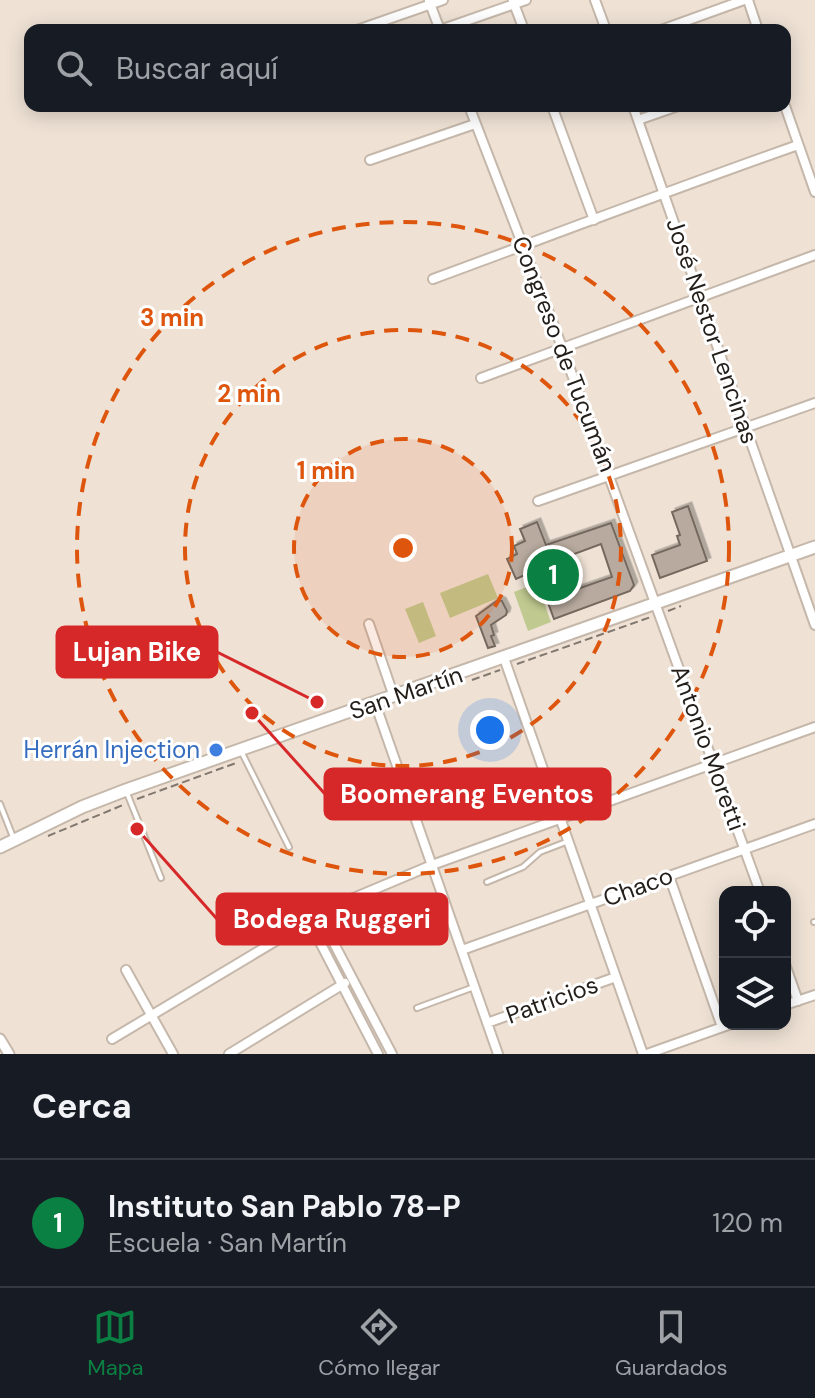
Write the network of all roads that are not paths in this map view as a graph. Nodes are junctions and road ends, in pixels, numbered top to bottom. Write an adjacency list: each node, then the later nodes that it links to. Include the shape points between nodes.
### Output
1 (443, 0): 5 (street)
2 (526, 0): 6 (street)
3 (595, 0): 11 (street)
4 (746, 0): 12 (street); 13 (street)
5 (430, 2): 7 (street); 8 (street)
6 (513, 2): 9 (street); 10 (street)
7 (373, 24)
8 (438, 24)
9 (456, 24)
10 (522, 24)
11 (604, 24)
12 (678, 24)
13 (756, 24)
14 (471, 112): 20 (street, Congreso de Tucumán)
15 (554, 112): 25 (street)
16 (635, 112): 19 (street, José Nestor Lencinas)
17 (661, 112): 19 (street)
18 (787, 112): 21 (street)
19 (638, 120): 23 (street, José Nestor Lencinas)
20 (475, 124): 22 (street); 26 (street, Congreso de Tucumán)
21 (798, 145): 23 (street); 24 (street)
22 (370, 160)
23 (664, 192): 25 (street); 29 (street, José Nestor Lencinas)
24 (815, 192)
25 (594, 220): 26 (street)
26 (523, 246): 28 (street); 30 (street, Congreso de Tucumán)
27 (815, 255): 29 (street)
28 (433, 279)
29 (701, 296): 30 (street); 33 (street, José Nestor Lencinas)
30 (562, 347): 31 (street); 34 (street, Congreso de Tucumán)
31 (481, 378)
32 (815, 403): 33 (street)
33 (745, 426): 34 (street); 37 (street, José Nestor Lencinas)
34 (610, 475): 35 (street); 38 (street, Congreso de Tucumán)
35 (538, 501)
36 (815, 547): 37 (main road, San Martín)
37 (790, 556): 38 (main road, San Martín); 40 (street, José Nestor Lencinas)
38 (658, 609): 41 (main road, San Martín); 46 (street, Antonio Moretti)
39 (369, 624): 42 (street)
40 (815, 625)
41 (505, 663): 42 (main road, San Martín); 49 (street)
42 (394, 697): 43 (main road, San Martín)
43 (375, 703): 45 (main road, San Martín); 56 (street)
44 (815, 727): 46 (street)
45 (243, 755): 47 (main road, San Martín); 54 (lane)
46 (713, 763): 49 (street); 55 (street, Antonio Moretti)
47 (128, 796): 51 (main road, San Martín, via 82,807); 58 (lane)
48 (0, 804): 51 (lane)
49 (560, 818): 52 (street); 56 (street)
50 (815, 824): 55 (street, Chaco)
51 (14, 840): 53 (main road, San Martín)
52 (568, 841): 59 (lane); 61 (street)
53 (0, 847)
54 (289, 847)
55 (744, 848): 57 (street, Chaco); 60 (street, Antonio Moretti)
56 (432, 865): 62 (street); 64 (street)
57 (669, 876): 61 (street, Chaco); 75 (street)
58 (161, 878)
59 (487, 882)
60 (758, 886)
61 (590, 904): 64 (street, Chaco); 66 (street)
62 (319, 915): 63 (street); 67 (street)
63 (309, 921): 69 (street); 76 (street)
64 (462, 950): 70 (street)
65 (126, 970): 76 (street)
66 (616, 977): 77 (street, Patricios); 87 (street)
67 (352, 978): 69 (street); 85 (street)
68 (791, 981): 72 (street)
69 (342, 985): 83 (street); 84 (street)
70 (474, 987): 74 (lane); 77 (street)
71 (815, 995): 72 (street)
72 (798, 1001): 73 (street)
73 (791, 1003)
74 (417, 1008)
75 (719, 1008)
76 (151, 1015): 80 (street); 82 (street)
77 (487, 1023): 86 (street)
78 (719, 1028): 87 (street)
79 (0, 1039): 81 (street)
80 (112, 1039)
81 (9, 1054)
82 (173, 1054)
83 (229, 1054)
84 (378, 1054)
85 (392, 1054)
86 (497, 1054)
87 (645, 1054)

